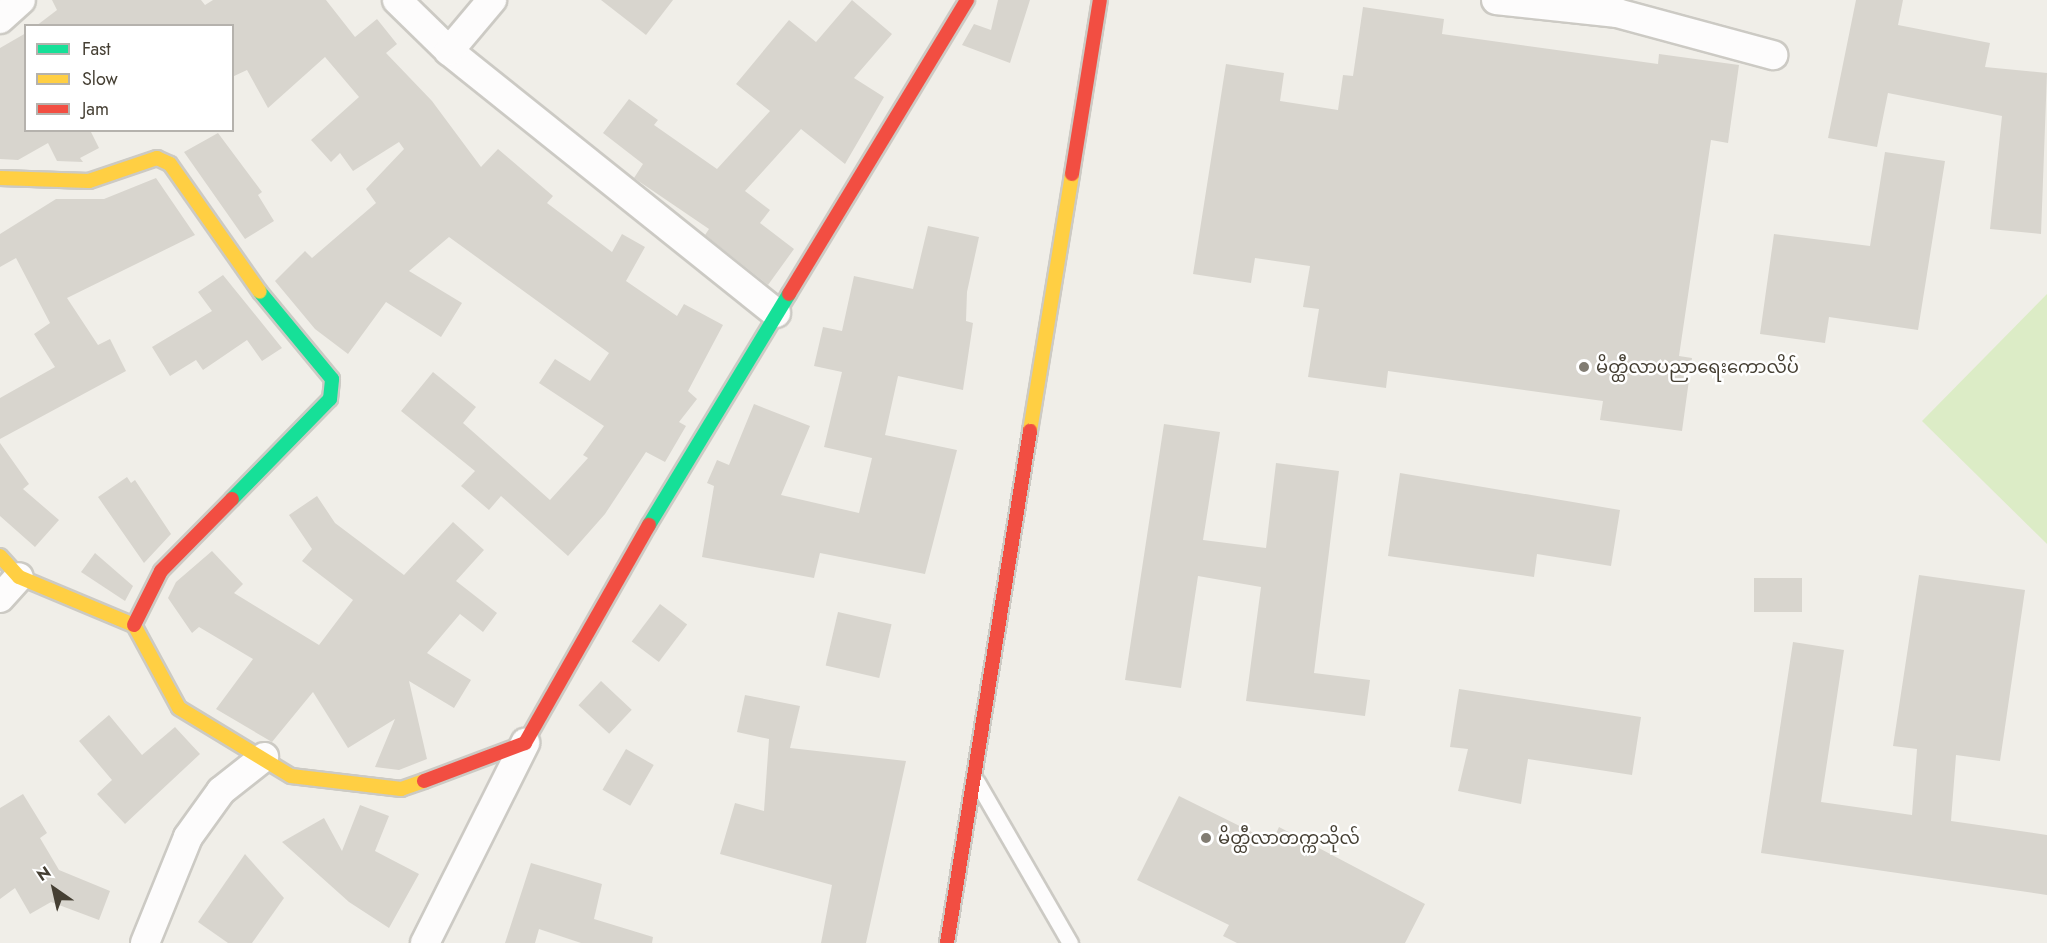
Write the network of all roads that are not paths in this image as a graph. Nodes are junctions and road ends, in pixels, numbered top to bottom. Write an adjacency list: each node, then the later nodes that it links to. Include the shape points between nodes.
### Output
1 (21, 0): 7 (street)
2 (397, 0): 8 (street)
3 (492, 0): 8 (street)
4 (967, 0): 11 (main road)
5 (1100, 0): 18 (main road)
6 (1496, 0): 9 (street, via 1617,14)
7 (0, 19)
8 (449, 51): 11 (street)
9 (1773, 55)
10 (0, 178): 15 (main road, via 89,181 157,159 170,164 244,273 332,379 330,399 161,572)
11 (776, 313): 16 (main road)
12 (0, 556): 13 (main road)
13 (19, 577): 14 (street); 15 (main road)
14 (0, 598)
15 (134, 625): 17 (main road, via 179,708)
16 (525, 742): 17 (main road, via 401,789 291,777); 20 (street)
17 (264, 757): 19 (street, via 221,791 188,837)
18 (972, 774): 21 (main road); 22 (lane)
19 (145, 943)
20 (425, 943)
21 (947, 943)
22 (1070, 943)

